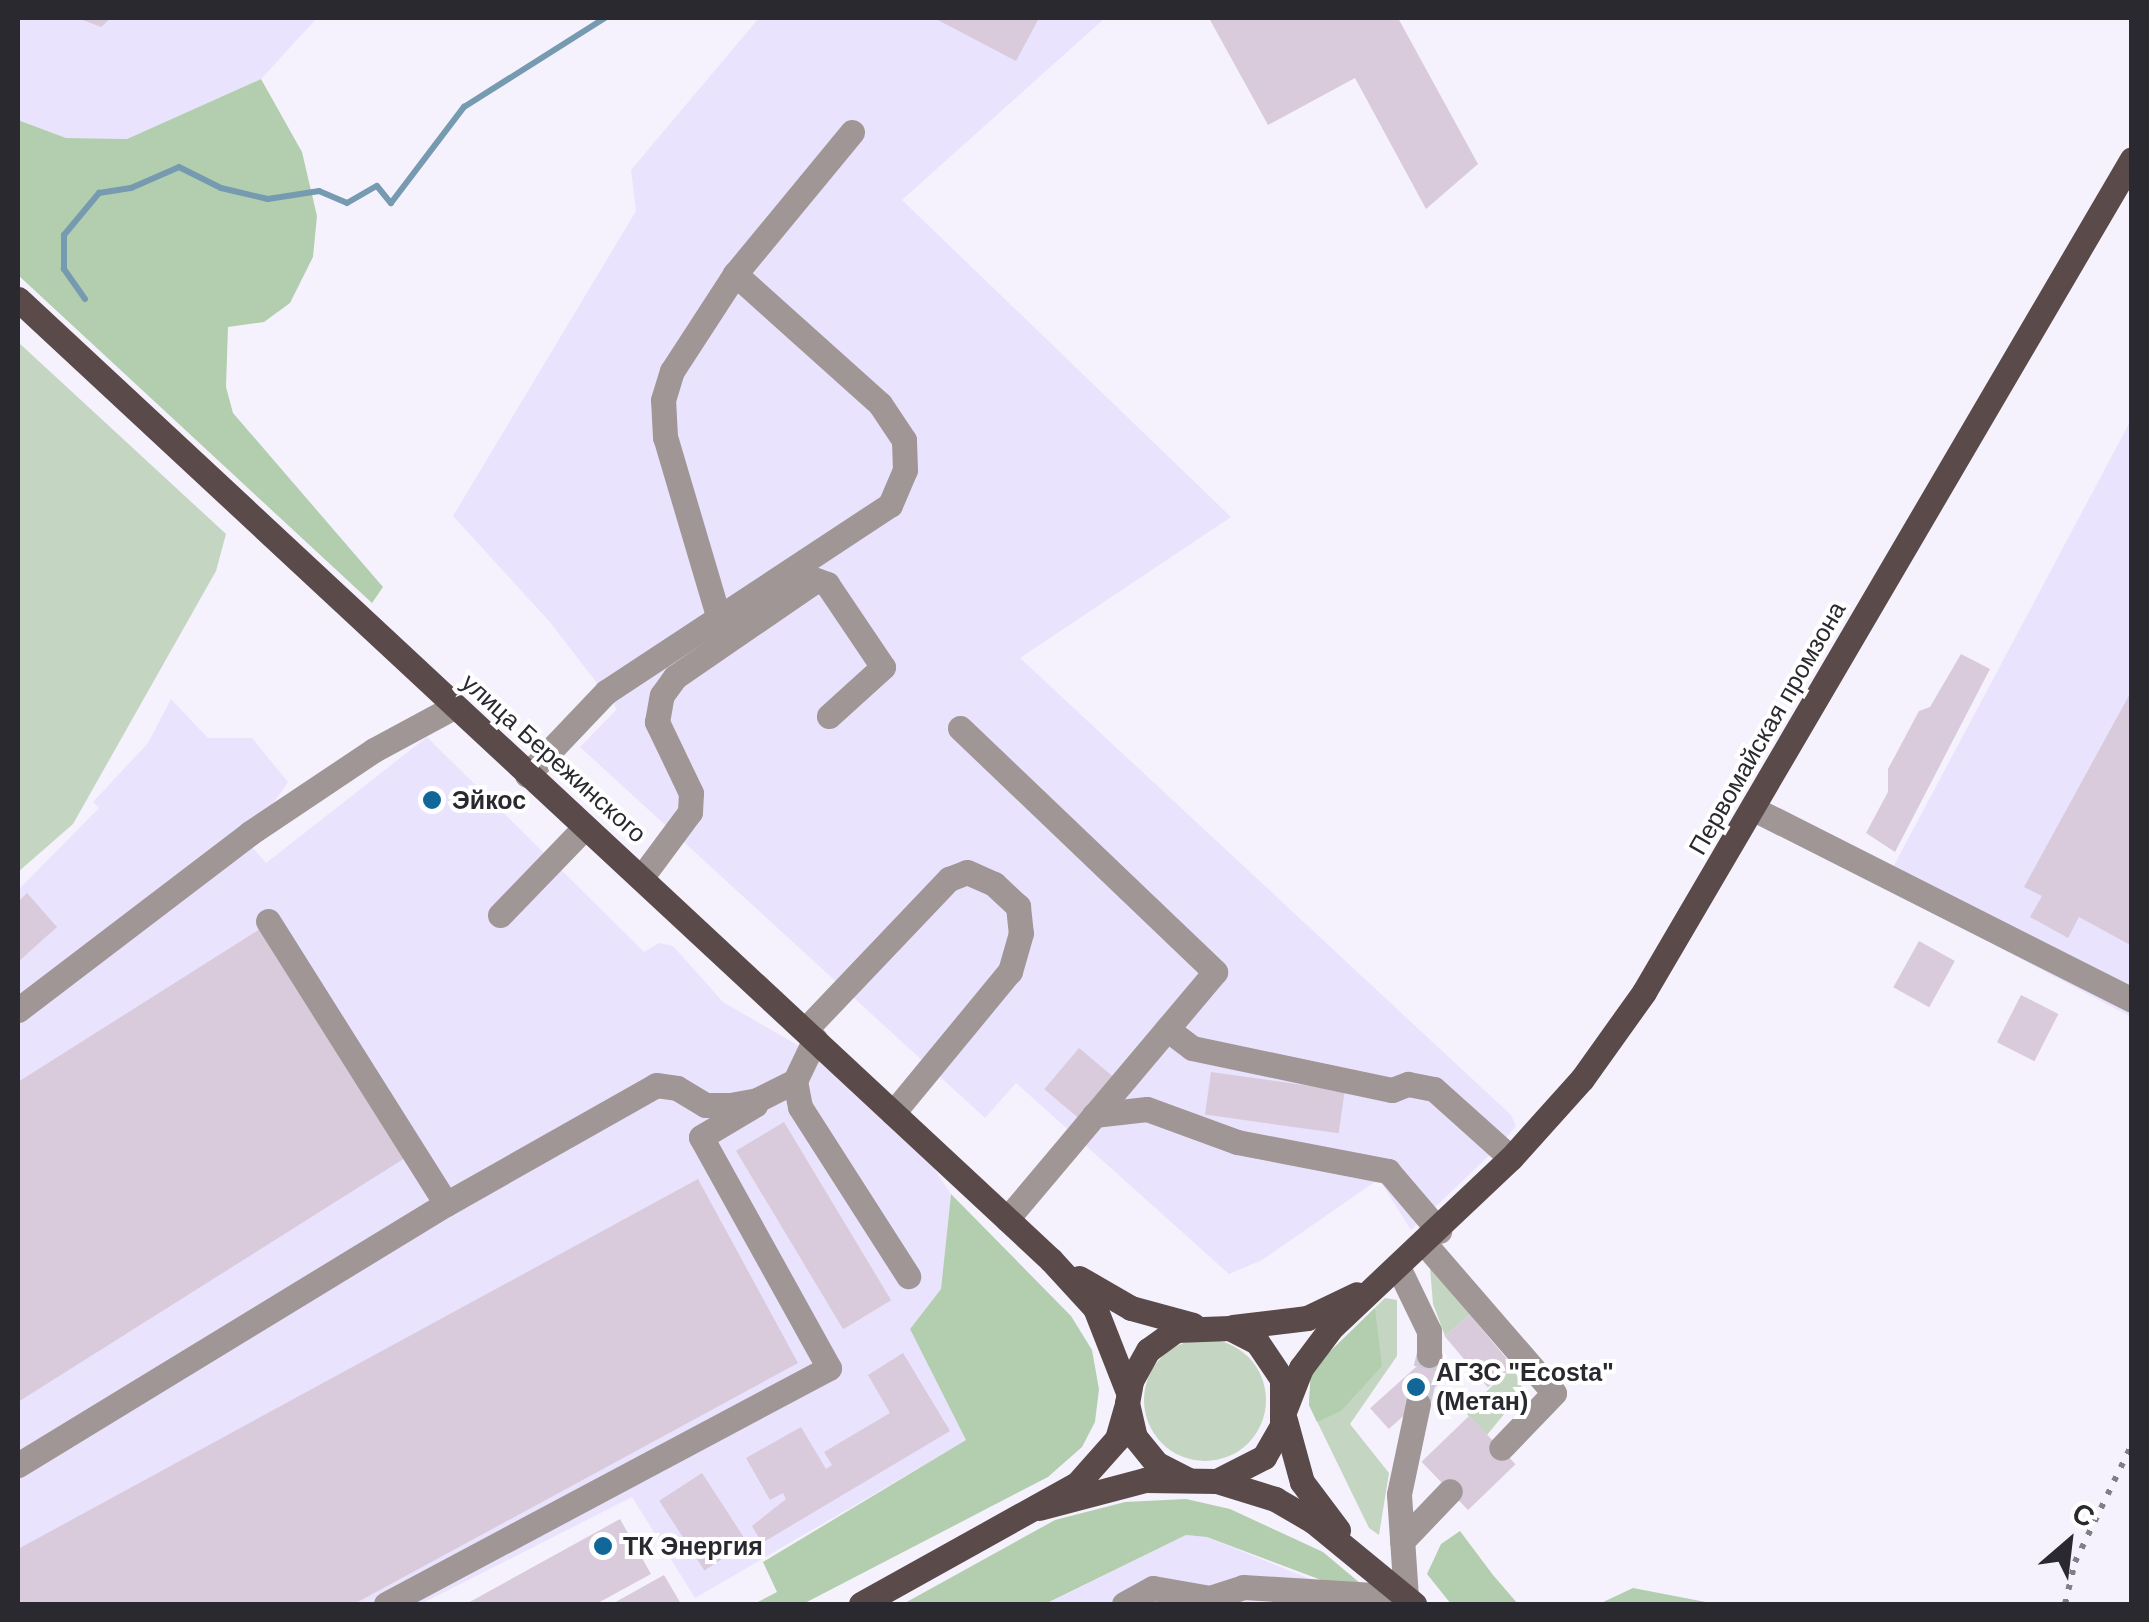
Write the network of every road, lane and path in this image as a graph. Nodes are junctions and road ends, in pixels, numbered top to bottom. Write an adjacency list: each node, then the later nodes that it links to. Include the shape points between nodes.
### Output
1 (852, 132): 3 (lane)
2 (2132, 159): 10 (main road, Первомайская промзона)
3 (735, 274): 5 (lane, via 672,371 663,400 665,437); 5 (lane, via 880,404 904,440 905,470 890,506)
4 (18, 300): 6 (main road, улица Бережинского)
5 (719, 619): 9 (lane, via 606,692)
6 (454, 708): 9 (main road, улица Бережинского); 16 (lane, via 374,750 250,833)
7 (829, 716): 12 (lane, via 883,667 827,584 816,580 674,677 662,695 657,722 691,793 690,812)
8 (960, 728): 17 (lane, via 1215,972)
9 (528, 775): 11 (main road, улица Бережинского)
10 (1754, 809): 15 (lane); 22 (main road, Первомайская промзона, via 1644,992 1582,1079)
11 (585, 827): 12 (main road, улица Бережинского); 13 (lane)
12 (641, 878): 18 (main road, улица Бережинского)
13 (500, 914)
14 (268, 921): 23 (lane)
15 (2132, 1000)
16 (18, 1010)
17 (1167, 1029): 21 (lane); 22 (lane, via 1192,1048 1392,1090 1408,1084 1434,1089)
18 (810, 1034): 19 (lane); 20 (main road, улица Бережинского); 20 (lane, via 949,878 967,872 1018,906 1021,933 1010,971)
19 (784, 1088): 23 (lane, via 705,1105 677,1088 656,1086); 28 (lane); 45 (lane, via 701,1136 830,1368)
20 (894, 1112): 24 (main road, улица Бережинского)
21 (1094, 1115): 24 (lane); 25 (lane, via 1147,1109 1237,1142 1388,1171)
22 (1511, 1158): 25 (main road, Первомайская промзона)
23 (446, 1204): 36 (lane)
24 (1007, 1219): 26 (main road, улица Бережинского)
25 (1432, 1238): 27 (main road, Первомайская промзона); 35 (lane, via 1554,1393)
26 (1051, 1260): 29 (main road, via 1131,1308); 32 (main road, via 1095,1308)
27 (1394, 1274): 30 (main road, via 1307,1318); 31 (lane, via 1429,1331); 34 (main road, via 1331,1328 1301,1368)
28 (908, 1276)
29 (1194, 1325): 30 (main road); 32 (main road, via 1148,1350)
30 (1230, 1328): 34 (main road, via 1267,1352 1282,1379)
31 (1429, 1355)
32 (1128, 1398): 37 (main road, via 1145,1452); 40 (main road, via 1117,1438 1097,1465)
33 (1418, 1404): 41 (lane, via 1399,1494)
34 (1285, 1412): 38 (main road, via 1264,1457); 42 (main road, via 1302,1482)
35 (1501, 1448)
36 (18, 1465)
37 (1188, 1479): 38 (main road); 40 (main road, via 1144,1480)
38 (1218, 1481): 42 (main road, via 1276,1499)
39 (1450, 1491): 41 (lane)
40 (1039, 1508): 46 (main road)
41 (1402, 1541): 44 (lane)
42 (1353, 1550): 44 (main road)
43 (1214, 1601): 44 (lane, via 1243,1587); 47 (lane, via 1153,1588)
44 (1410, 1601)
45 (386, 1604)
46 (861, 1604)
47 (1124, 1604)

